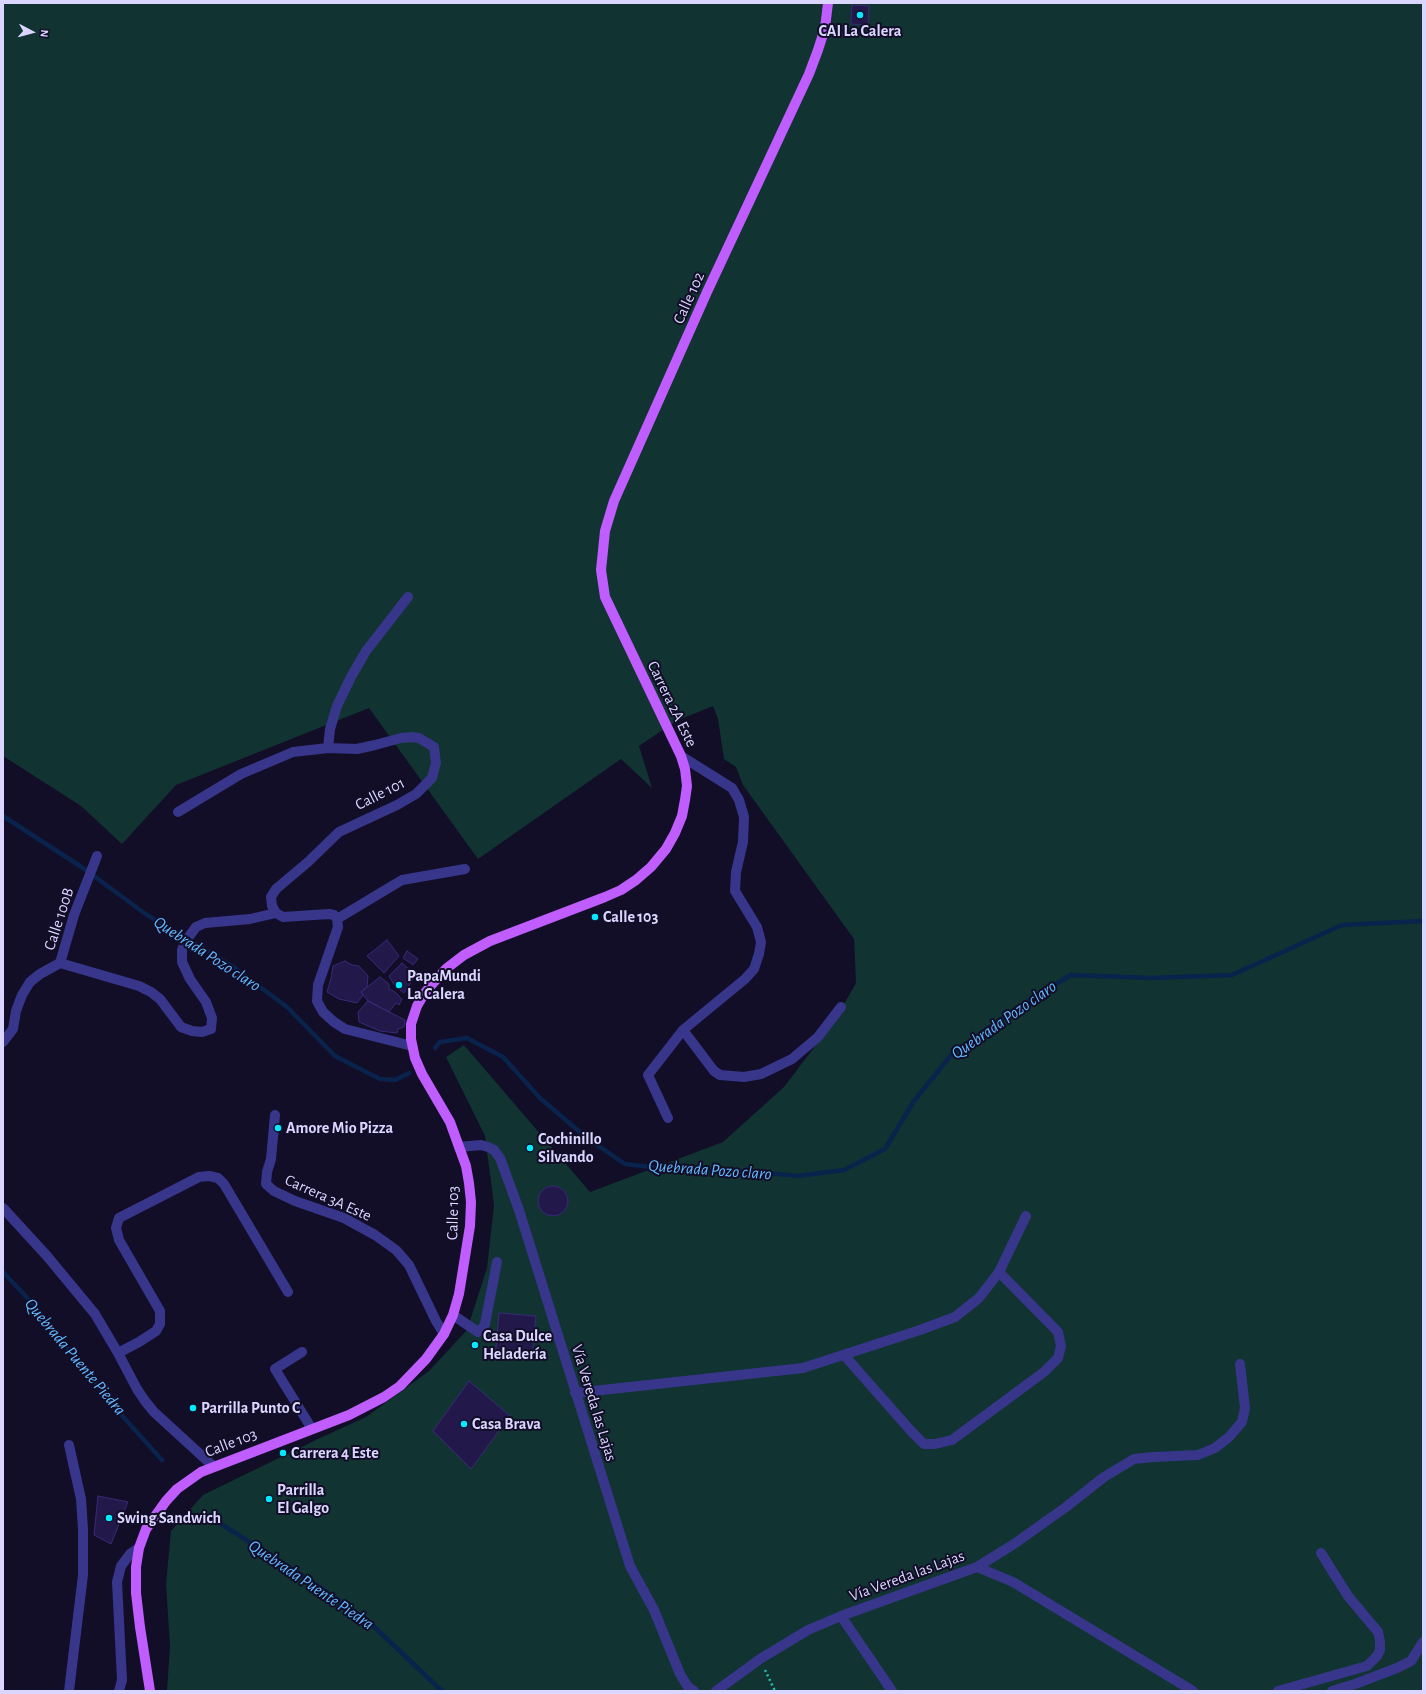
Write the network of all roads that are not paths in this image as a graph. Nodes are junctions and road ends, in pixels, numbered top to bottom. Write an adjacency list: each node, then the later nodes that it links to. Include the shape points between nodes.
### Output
1 (828, 3): 3 (main road, Calle 102, via 825,28 811,68 614,501 601,553 602,583)
2 (408, 597): 4 (street, via 366,651 351,677 337,706 330,729)
3 (610, 609): 5 (main road, Carrera 2A Este)
4 (328, 748): 6 (street, Calle 101, via 293,752 280,757 241,774); 10 (street, Calle 101, via 357,749 401,738 419,738 434,747 436,762 432,778 416,794 339,832 283,882 271,897)
5 (681, 756): 7 (main road, Carrera 2A Este, via 687,786); 14 (street, via 732,788 739,800 744,817 743,842 736,872 735,891 757,927 761,942 754,969)
6 (178, 812)
7 (682, 816): 16 (main road, Calle 103, via 666,849 651,867 626,886 605,897 490,941 447,968 433,982 417,1006 411,1024)
8 (95, 859): 12 (street, Calle 100B, via 74,915)
9 (465, 869): 11 (street, via 402,880)
10 (276, 913): 11 (street, via 283,917 329,914); 12 (street, via 205,923 196,927 185,942 182,962 212,1018 211,1029 202,1032 181,1027 160,1000 139,986)
11 (337, 919): 16 (street, via 338,927 318,985 317,1001 323,1012 345,1029)
12 (60, 963): 15 (street, Calle 100B, via 30,982 16,1011 13,1029)
13 (841, 1007): 14 (street, via 818,1037 792,1059 761,1074 744,1077 720,1075 714,1071)
14 (683, 1030): 18 (street, via 648,1075)
15 (3, 1042)
16 (412, 1046): 19 (main road, Calle 103, via 422,1074 450,1122)
17 (275, 1116): 26 (street, Carrera 3A Este, via 266,1184 295,1201 344,1218 396,1250 409,1265)
18 (668, 1118)
19 (459, 1147): 25 (main road, Calle 103, via 469,1183 471,1202 470,1226); 31 (street, Vía Vereda las Lajas, via 481,1145 494,1150 500,1158 519,1210)
20 (3, 1208): 28 (street, via 87,1304)
21 (1026, 1216): 23 (street)
22 (497, 1262): 25 (street, via 485,1324 481,1330 478,1332)
23 (999, 1272): 29 (street, via 979,1298 954,1316); 29 (street, via 1058,1332 1062,1346 1058,1358 1044,1372 952,1440 924,1444)
24 (288, 1292): 28 (street, via 224,1184 218,1178 199,1177 118,1218 118,1240 160,1311 160,1324 156,1331)
25 (453, 1315): 26 (main road, Calle 103)
26 (444, 1334): 32 (main road, Calle 103, via 426,1360 400,1386 368,1406)
27 (302, 1352): 32 (street, via 276,1369)
28 (118, 1353): 34 (street, via 137,1389 154,1412)
29 (844, 1355): 31 (street, via 803,1368)
30 (1240, 1364): 37 (street, via 1245,1408 1242,1422 1215,1448 1198,1455 1134,1459 1104,1477 1014,1544)
31 (575, 1393): 43 (street, Vía Vereda las Lajas, via 630,1566 654,1610 680,1674 688,1687)
32 (312, 1429): 34 (main road, Calle 103)
33 (69, 1445): 40 (street, via 78,1484 83,1529 83,1575)
34 (213, 1466): 35 (main road, Calle 103, via 189,1480 166,1501 146,1529)
35 (139, 1548): 41 (street, Calle 103, via 130,1554 121,1566 117,1582 122,1680); 42 (main road, Calle 103, via 136,1593)
36 (1321, 1554): 47 (street, via 1348,1596 1378,1632 1380,1650 1367,1666)
37 (977, 1567): 38 (street, Vía Vereda las Lajas); 46 (street, Vía Vereda las Lajas, via 1013,1582)
38 (841, 1616): 44 (street, Vía Vereda las Lajas, via 808,1630 760,1659); 45 (street)
39 (1423, 1642): 48 (street, via 1411,1661)
40 (69, 1691)
41 (119, 1691)
42 (150, 1691)
43 (694, 1691)
44 (716, 1691)
45 (892, 1691)
46 (1194, 1691)
47 (1278, 1691)
48 (1332, 1691)

